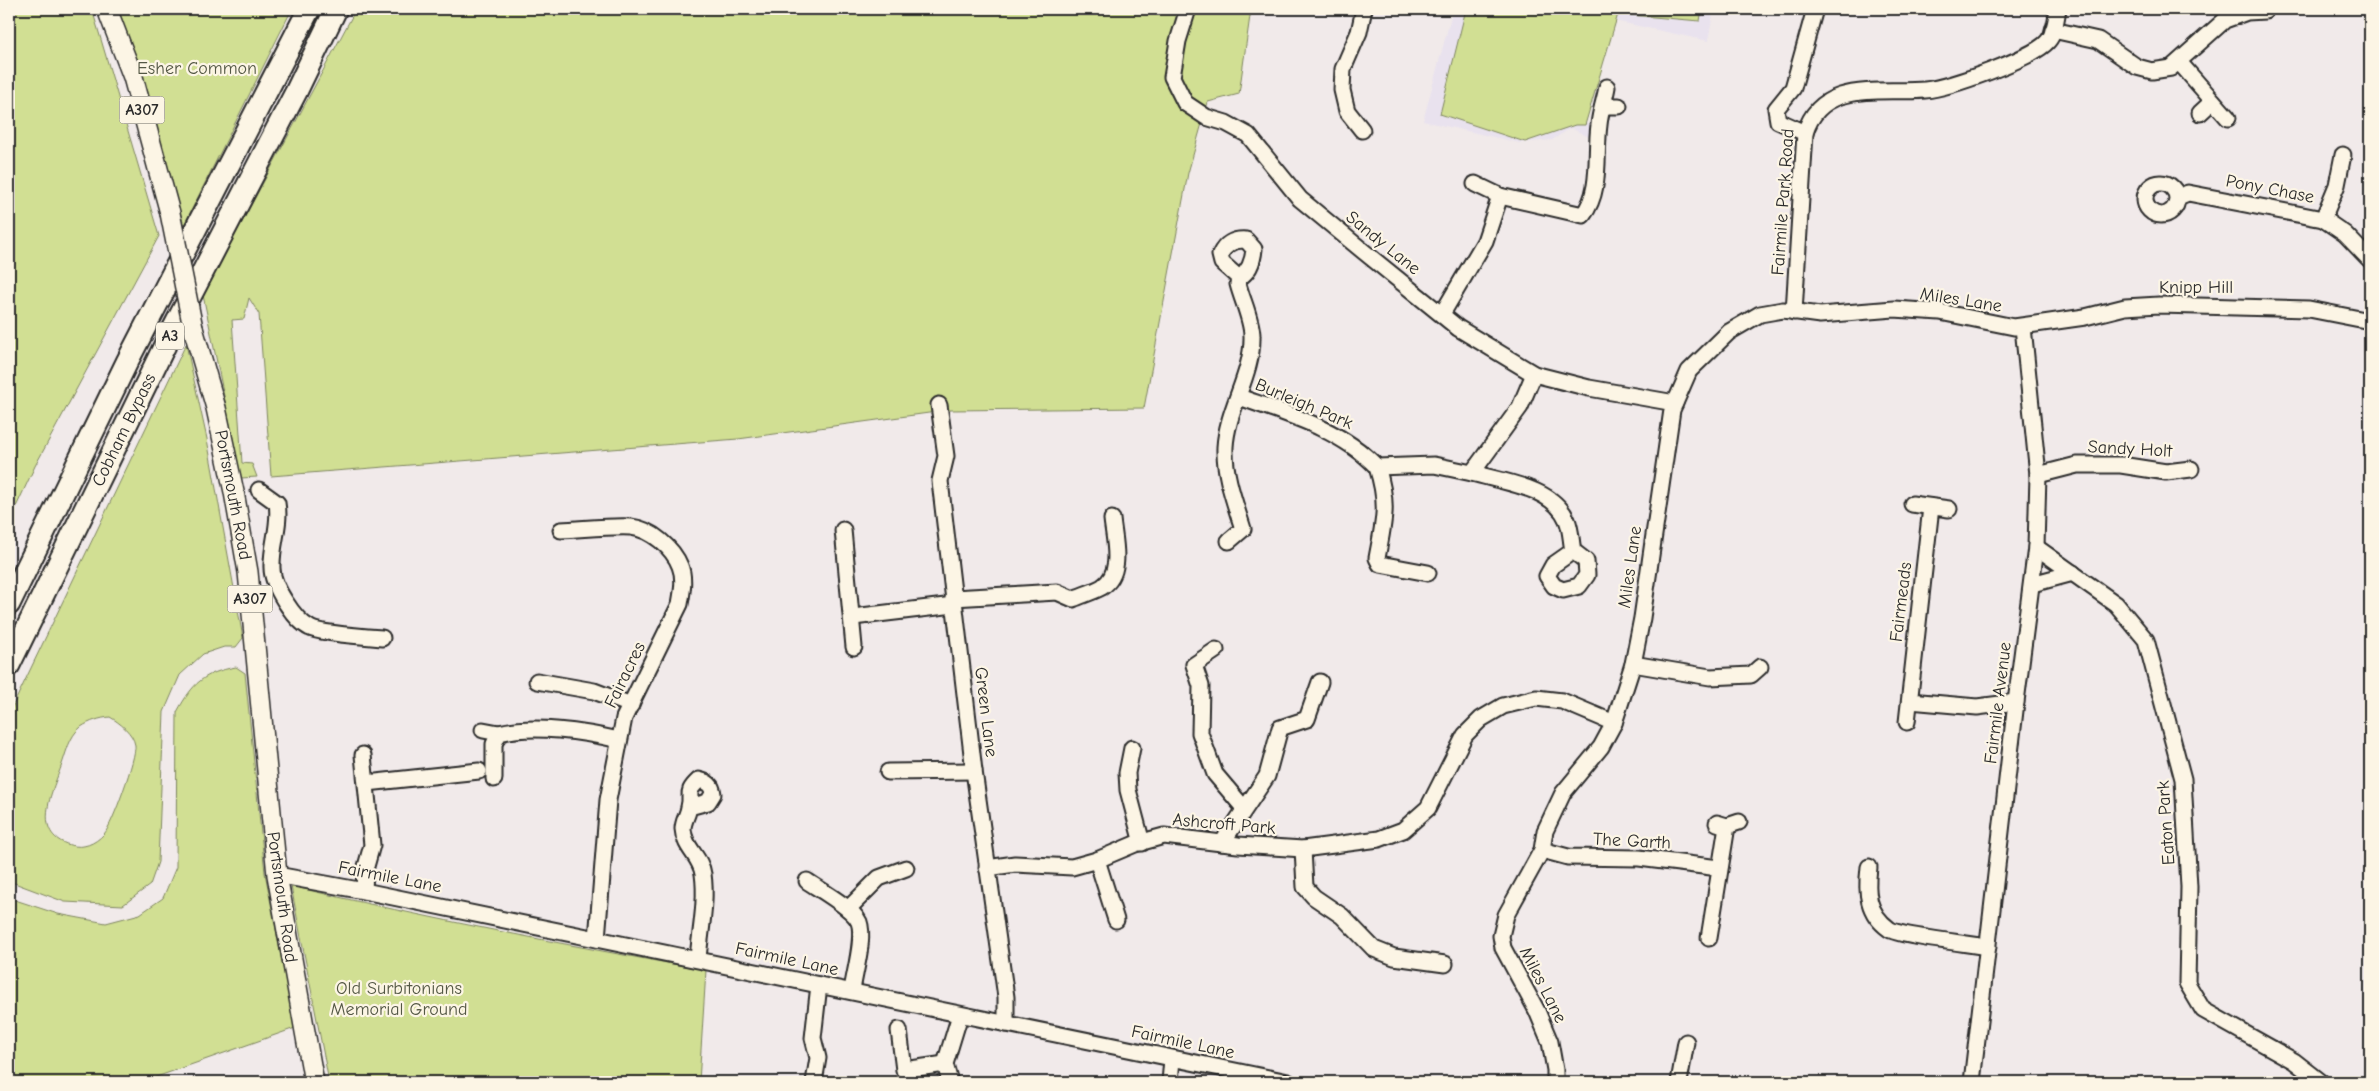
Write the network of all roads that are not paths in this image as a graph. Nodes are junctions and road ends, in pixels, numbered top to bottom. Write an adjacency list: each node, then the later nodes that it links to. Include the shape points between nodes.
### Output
1 (106, 9): 90 (main road, Portsmouth Road / A307, bridge, via 133,77 170,213 193,328 216,408 234,492 248,572)
2 (308, 9): 53 (highway, Cobham Bypass / A3, via 127,362)
3 (336, 9): 59 (highway, Cobham Bypass / A3, via 166,343)
4 (1188, 9): 28 (street, Sandy Lane, via 1172,77 1185,103 1206,117 1248,135 1300,199)
5 (1364, 9): 18 (street, via 1359,32 1343,69 1342,90 1347,110)
6 (1815, 9): 19 (street, via 1793,88 1776,109 1778,121)
7 (2058, 9): 10 (street, Fairmile Park Road)
8 (2247, 10): 9 (street); 11 (street, via 2225,20)
9 (2265, 11)
10 (2053, 30): 11 (street, via 2098,40 2144,69 2170,68); 19 (street, Fairmile Park Road, via 2040,48 1966,80 1927,90 1861,92 1833,97 1810,117)
11 (2179, 62): 13 (street)
12 (1607, 87): 14 (street)
13 (2213, 101): 16 (street); 17 (street)
14 (1603, 106): 15 (street); 22 (street, via 1598,165 1589,206 1582,215)
15 (1619, 106)
16 (2200, 113)
17 (2228, 118)
18 (1362, 130)
19 (1805, 133): 27 (street, Fairmile Park Road)
20 (2343, 155): 24 (street, via 2337,185)
21 (1475, 184): 22 (street)
22 (1500, 196): 28 (street, via 1485,241)
23 (2178, 197): 24 (street, Pony Chase, via 2188,193)
24 (2323, 219): 25 (street, Pony Chase, via 2345,234)
25 (2370, 260)
26 (1239, 278): 32 (street, Burleigh Park, via 1252,336)
27 (1794, 312): 30 (street, Miles Lane, via 1820,315 1894,309 1940,312 2014,328); 33 (street, Miles Lane, via 1760,314 1728,332 1689,371)
28 (1442, 314): 31 (street, Sandy Lane, via 1458,328)
29 (2370, 320): 30 (street, Knipp Hill, via 2309,309 2159,306 2125,307)
30 (2023, 327): 38 (street, Fairmile Avenue)
31 (1534, 374): 33 (street, Sandy Lane); 37 (street, via 1520,407)
32 (1239, 397): 35 (street, Burleigh Park, via 1334,434 1362,451); 46 (street, Burleigh Park, via 1227,431 1225,457 1243,529)
33 (1675, 403): 58 (street, Miles Lane)
34 (939, 405): 52 (street, Green Lane, via 946,456 940,481)
35 (1377, 467): 37 (street, via 1434,465); 49 (street, Burleigh Park, via 1386,509 1377,558 1380,564)
36 (2191, 468): 38 (street, Sandy Holt, via 2166,472 2121,464 2077,465)
37 (1472, 473): 48 (street, via 1540,493 1556,502 1568,520)
38 (2038, 475): 47 (street, Fairmile Avenue)
39 (259, 490): 55 (street, via 277,503 279,516 272,568 278,590 289,607 310,628)
40 (1912, 504): 41 (street)
41 (1931, 508): 42 (street); 63 (street, Fairmeads)
42 (1949, 509)
43 (1112, 519): 52 (street, via 1115,567 1111,578 1102,586 1073,599 1057,592)
44 (561, 530): 65 (street, Fairacres, via 632,527 652,534 680,567 683,588 680,604)
45 (839, 541): 54 (street)
46 (1229, 541)
47 (2036, 547): 50 (street, Eaton Park); 51 (street, Fairmile Avenue)
48 (1573, 551)
49 (1428, 573)
50 (2073, 573): 51 (street); 117 (street, Eaton Park, via 2116,604 2146,640 2183,780 2189,887 2187,983 2203,1010 2294,1061)
51 (2032, 584): 64 (street, Fairmile Avenue)
52 (953, 601): 54 (street); 75 (street, Green Lane)
53 (9, 604)
54 (853, 617): 56 (street)
55 (382, 638)
56 (854, 647)
57 (1216, 650): 79 (street, via 1194,665 1202,686 1200,733 1215,774)
58 (1633, 664): 60 (street, via 1710,677 1751,674); 67 (street, Miles Lane)
59 (9, 665)
60 (1760, 667)
61 (537, 681): 65 (street, via 594,691)
62 (1320, 682): 79 (street, via 1307,719 1280,728 1266,776)
63 (1910, 701): 64 (street, via 1978,706); 66 (street, Fairmeads)
64 (2016, 702): 97 (street, Fairmile Avenue)
65 (631, 705): 70 (street, Fairacres)
66 (1907, 722)
67 (1614, 723): 83 (street, Ashcroft Park, via 1562,702 1536,698 1503,706 1481,719 1465,736 1428,808 1403,830 1379,839); 84 (street, Miles Lane, via 1601,747 1563,793 1545,831)
68 (482, 730): 69 (street)
69 (499, 733): 70 (street, via 516,728); 76 (street, via 494,744)
70 (619, 740): 96 (street, Fairacres, via 608,800)
71 (1132, 748): 81 (street, via 1127,773 1128,790)
72 (363, 755): 77 (street)
73 (479, 771): 77 (street)
74 (888, 772): 75 (street)
75 (974, 772): 88 (street, Green Lane)
76 (494, 780)
77 (367, 783): 92 (street, via 372,845 364,870)
78 (690, 807): 98 (street, via 683,829 686,844 699,861 703,873)
79 (1243, 807): 82 (street)
80 (1728, 824): 89 (street)
81 (1142, 843): 82 (street, Ashcroft Park, via 1164,836); 85 (street, Ashcroft Park)
82 (1222, 843): 83 (street, Ashcroft Park)
83 (1302, 849): 99 (street, via 1305,887 1342,916 1374,949 1394,957)
84 (1542, 850): 89 (street, The Garth, via 1568,857 1639,858); 114 (street, Miles Lane, via 1506,915 1501,936 1503,948 1550,1042)
85 (1097, 860): 88 (street, Ashcroft Park, via 1072,867 1016,864); 94 (street)
86 (1869, 867): 97 (street, via 1866,890 1870,908 1890,930)
87 (906, 868): 93 (street, via 879,878)
88 (988, 868): 103 (street, Green Lane, via 1006,997)
89 (1719, 868): 95 (street, via 1719,923)
90 (277, 875): 92 (street, Fairmile Lane); 109 (main road, Portsmouth Road / A307)
91 (807, 881): 93 (street)
92 (364, 891): 96 (street, Fairmile Lane)
93 (848, 909): 101 (street, via 858,920 861,932)
94 (1116, 920)
95 (1709, 938)
96 (597, 939): 98 (street, Fairmile Lane)
97 (1988, 947): 116 (street, Fairmile Avenue)
98 (698, 959): 100 (street, Fairmile Lane)
99 (1445, 964)
100 (819, 985): 101 (street, Fairmile Lane); 110 (street, via 813,1038 818,1058)
101 (852, 991): 102 (street, Fairmile Lane)
102 (960, 1015): 103 (street, Fairmile Lane); 107 (street)
103 (1006, 1024): 106 (street, Fairmile Lane)
104 (898, 1030): 108 (street)
105 (1686, 1042): 115 (street)
106 (1172, 1058): 112 (street); 113 (street, Fairmile Lane)
107 (946, 1064): 108 (street); 111 (street)
108 (902, 1076)
109 (314, 1082)
110 (814, 1082)
111 (950, 1082)
112 (1170, 1082)
113 (1288, 1082)
114 (1555, 1082)
115 (1679, 1082)
116 (1972, 1082)
117 (2321, 1082)

